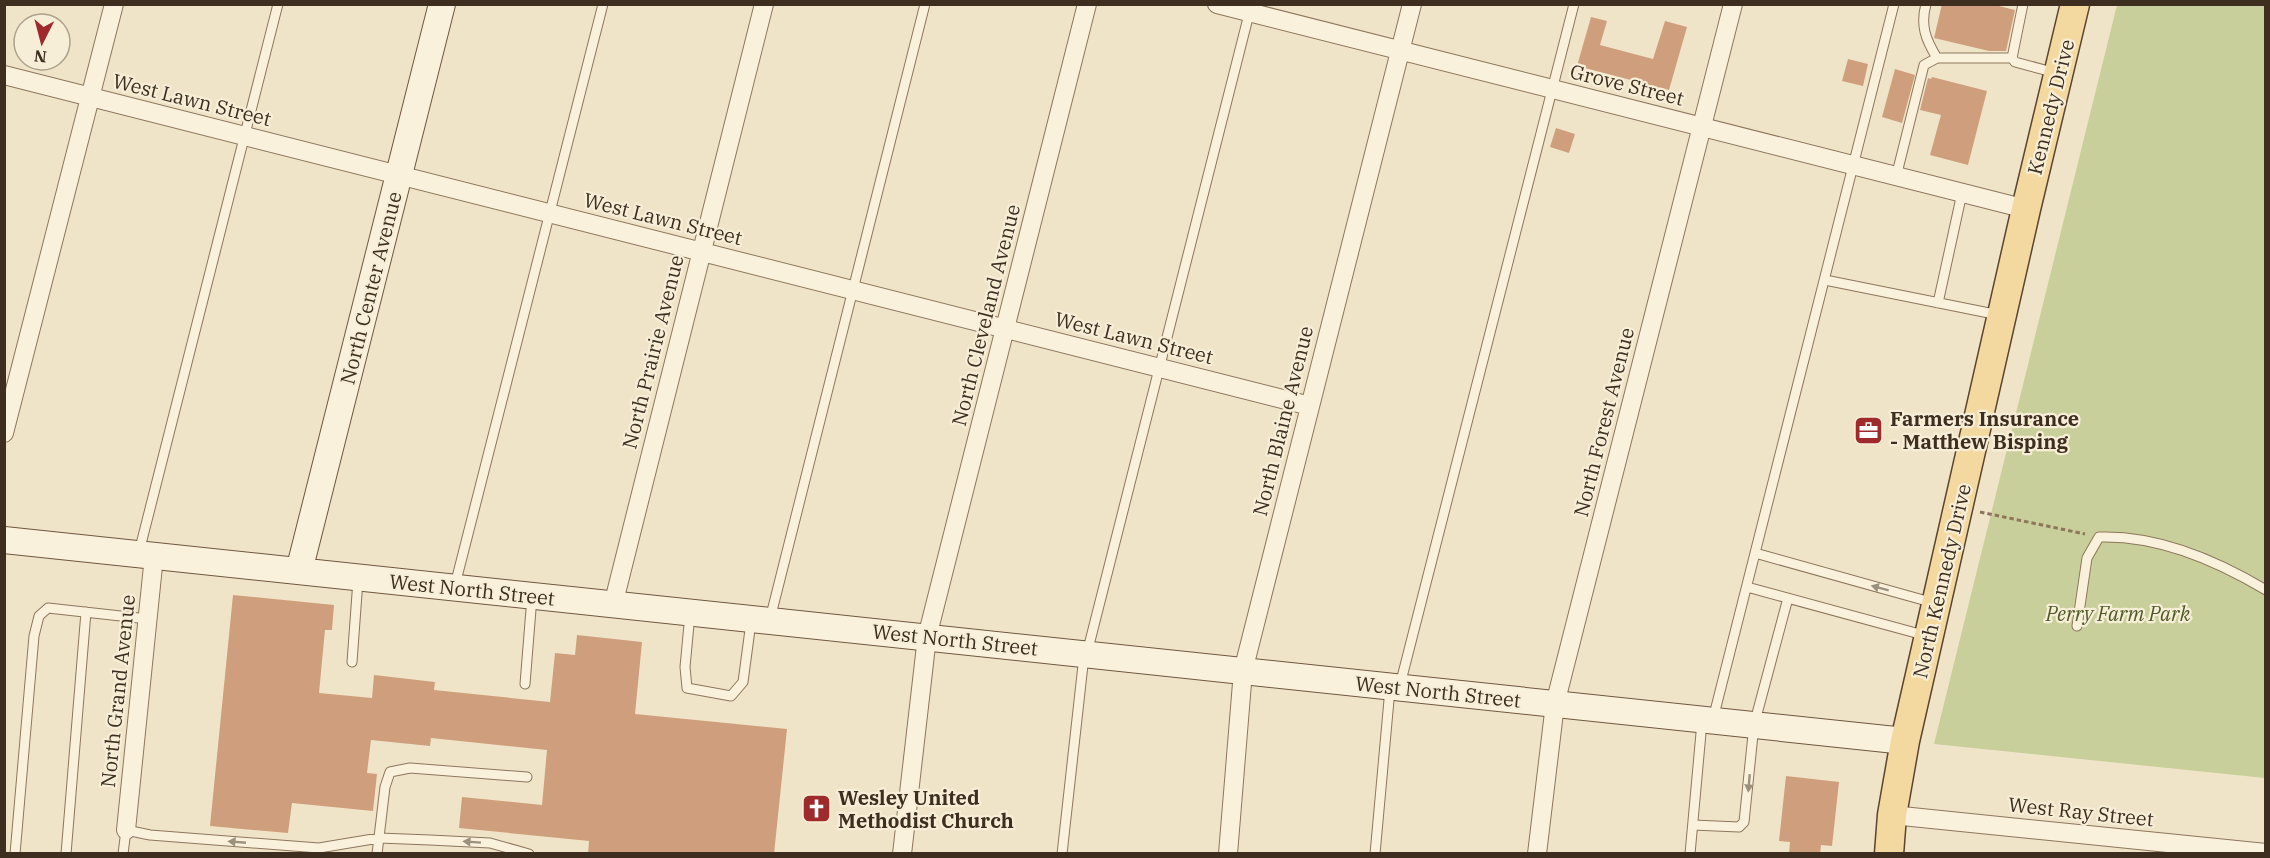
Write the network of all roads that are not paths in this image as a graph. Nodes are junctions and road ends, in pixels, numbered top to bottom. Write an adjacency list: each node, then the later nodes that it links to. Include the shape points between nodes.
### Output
1 (114, 4): 23 (street)
2 (278, 4): 25 (lane)
3 (442, 4): 27 (main road, North Center Avenue)
4 (603, 4): 31 (lane)
5 (764, 4): 32 (street, North Prairie Avenue)
6 (926, 4): 34 (lane)
7 (1087, 4): 37 (street, North Cleveland Avenue)
8 (1217, 4): 16 (street, Grove Street)
9 (1412, 4): 17 (street, North Blaine Avenue)
10 (1574, 4): 22 (lane)
11 (1733, 4): 24 (street, North Forest Avenue)
12 (1894, 4): 26 (lane)
13 (1926, 4): 18 (lane, via 1922,18 1925,39)
14 (2023, 4): 19 (lane)
15 (2075, 4): 20 (main road, Kennedy Drive)
16 (1251, 9): 17 (street, Grove Street); 38 (lane)
17 (1400, 51): 22 (street, Grove Street); 39 (street, North Blaine Avenue)
18 (1937, 58): 19 (lane); 28 (lane, via 1924,65)
19 (2012, 58): 20 (lane)
20 (2059, 74): 30 (main road, Kennedy Drive)
21 (4, 75): 23 (street, West Lawn Street)
22 (1552, 89): 24 (street, Grove Street); 64 (lane)
23 (91, 97): 25 (street, West Lawn Street); 40 (street)
24 (1702, 127): 26 (street, Grove Street); 65 (street, North Forest Avenue)
25 (244, 136): 27 (street, West Lawn Street); 43 (lane)
26 (1854, 166): 28 (street, Grove Street); 33 (lane)
27 (399, 175): 31 (street, West Lawn Street); 44 (main road, North Center Avenue)
28 (1896, 177): 29 (street, Grove Street)
29 (1962, 193): 30 (street, Grove Street); 35 (lane)
30 (2026, 209): 36 (main road, North Kennedy Drive)
31 (550, 213): 32 (street, West Lawn Street); 47 (lane)
32 (702, 252): 34 (street, West Lawn Street); 52 (street, North Prairie Avenue)
33 (1825, 280): 35 (lane); 42 (lane)
34 (853, 291): 37 (street, West Lawn Street); 56 (lane)
35 (1938, 303): 36 (lane)
36 (2002, 315): 51 (main road, North Kennedy Drive)
37 (1005, 329): 38 (street, West Lawn Street); 58 (street, North Cleveland Avenue)
38 (1159, 368): 39 (street, West Lawn Street); 60 (lane)
39 (1310, 406): 62 (street, North Blaine Avenue)
40 (4, 433)
41 (4, 540): 43 (main road, West North Street)
42 (1755, 553): 46 (lane); 51 (lane, one-way to 42)
43 (146, 555): 44 (main road, West North Street); 55 (street, North Grand Avenue)
44 (299, 571): 45 (main road, West North Street)
45 (358, 577): 47 (main road, West North Street); 61 (lane)
46 (1747, 587): 50 (lane); 66 (lane)
47 (455, 588): 49 (main road, West North Street)
48 (2265, 590): 57 (lane, via 2238,574 2157,543 2120,536 2099,537 2087,558)
49 (532, 597): 52 (main road, West North Street); 63 (lane)
50 (1788, 598): 59 (lane); 67 (lane)
51 (1937, 604): 59 (main road, North Kennedy Drive)
52 (612, 605): 54 (main road, West North Street)
53 (86, 612): 55 (lane); 75 (lane, via 48,608 39,616); 76 (lane)
54 (690, 613): 56 (main road, West North Street); 56 (lane, via 687,688 731,696 743,682)
55 (148, 619): 72 (street, North Grand Avenue)
56 (760, 620): 58 (main road, West North Street)
57 (2077, 626)
58 (927, 637): 60 (main road, West North Street); 80 (street, North Cleveland Avenue)
59 (1929, 637): 68 (main road, North Kennedy Drive)
60 (1085, 654): 62 (main road, West North Street); 81 (lane)
61 (352, 662)
62 (1243, 671): 64 (main road, West North Street); 82 (street, North Blaine Avenue)
63 (525, 684)
64 (1395, 687): 65 (main road, West North Street); 83 (lane)
65 (1555, 704): 66 (main road, West North Street); 84 (street, North Forest Avenue)
66 (1708, 720): 67 (main road, West North Street); 71 (lane)
67 (1754, 725): 68 (main road, West North Street); 71 (lane, one-way to 71, via 1744,822 1739,827)
68 (1905, 741): 70 (main road, North Kennedy Drive)
69 (527, 777): 73 (lane, via 410,768 390,772)
70 (1892, 815): 74 (street, West Ray Street); 86 (main road, North Kennedy Drive)
71 (1693, 825): 85 (lane)
72 (126, 830): 73 (lane, one-way to 72, via 320,848); 77 (lane)
73 (379, 838): 78 (lane); 79 (lane, one-way to 73, via 490,843)
74 (2265, 853)
75 (15, 854)
76 (66, 854)
77 (123, 854)
78 (377, 854)
79 (529, 854)
80 (902, 854)
81 (1062, 854)
82 (1228, 854)
83 (1374, 854)
84 (1537, 854)
85 (1690, 854)
86 (1889, 854)

